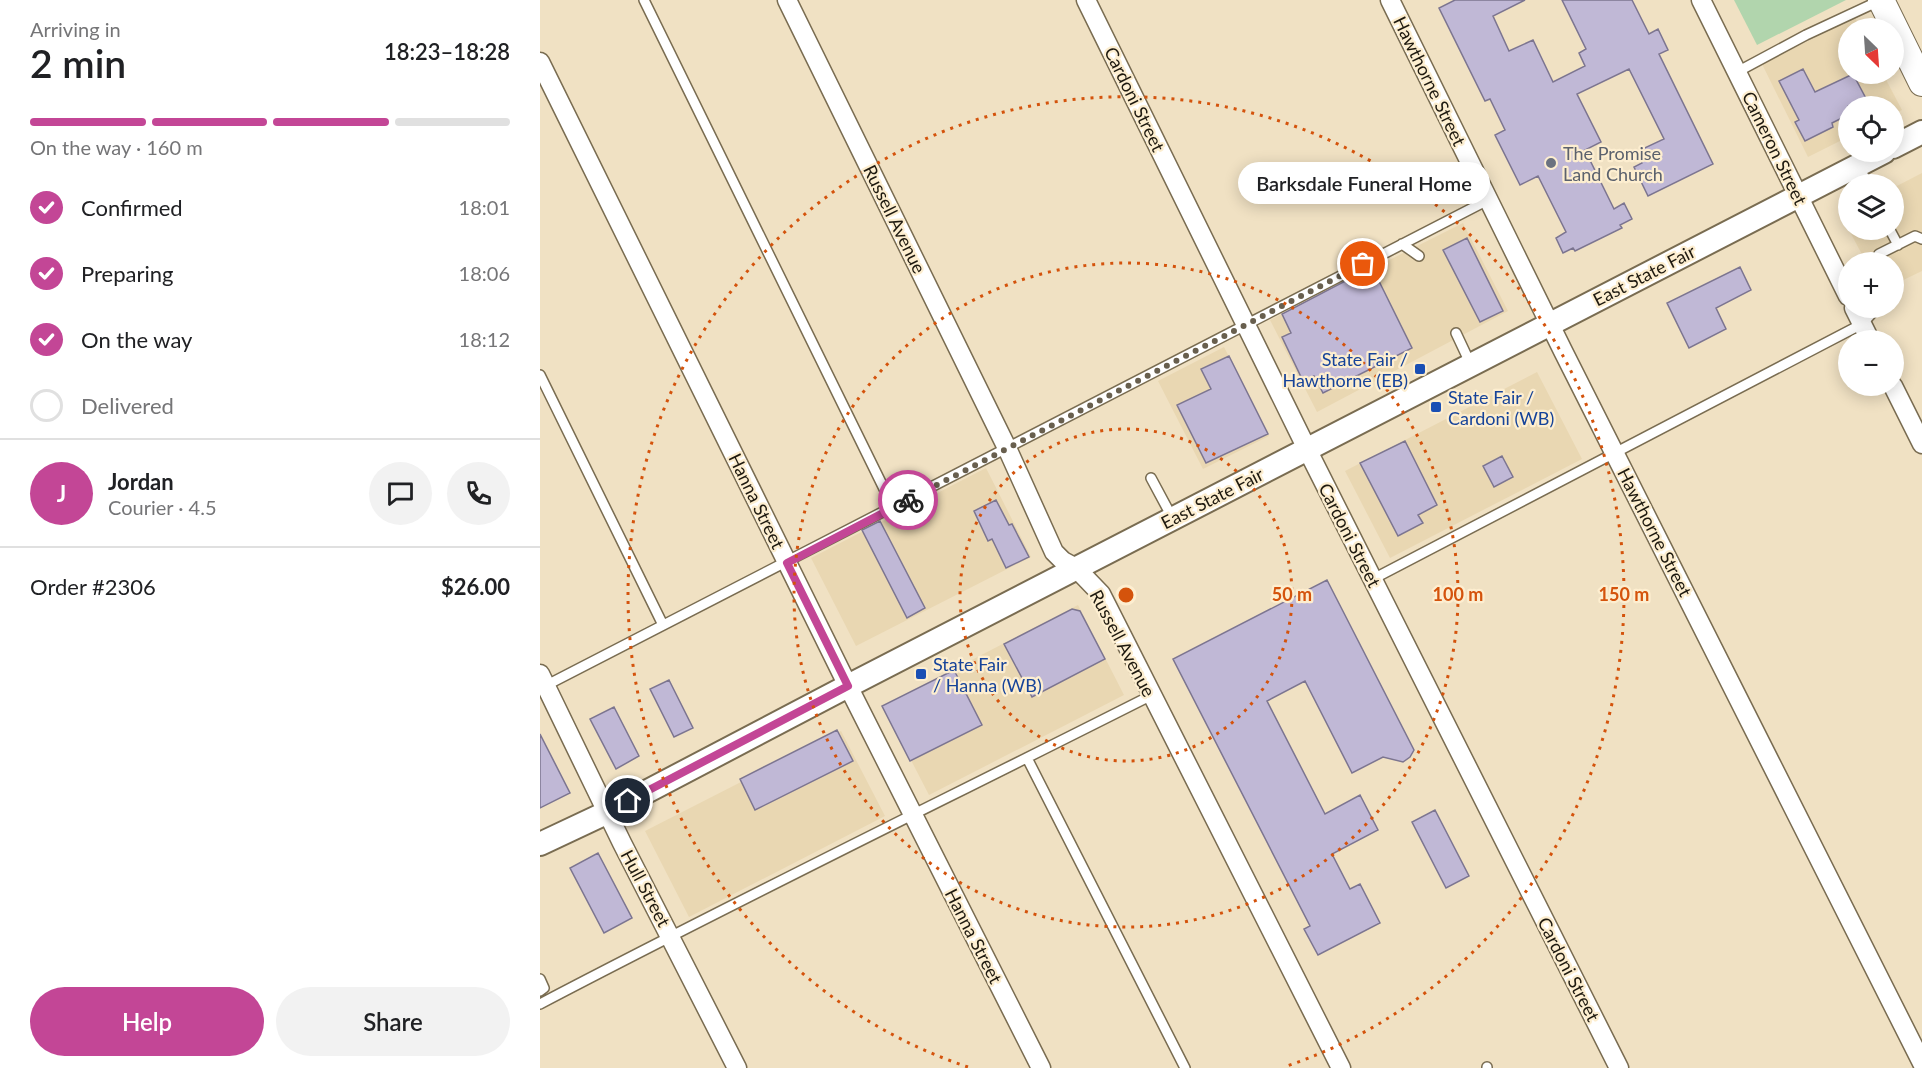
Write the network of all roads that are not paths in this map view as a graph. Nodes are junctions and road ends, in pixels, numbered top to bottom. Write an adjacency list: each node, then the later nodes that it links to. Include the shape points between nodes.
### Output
1 (644, 0): 36 (lane)
2 (787, 0): 32 (street, Russell Avenue)
3 (1086, 0): 24 (street, Cardoni Street)
4 (1390, 0): 16 (street, Hawthorne Street)
5 (1701, 0): 8 (street, Cameron Street)
6 (1881, 0): 8 (lane, via 1806,34); 9 (main road)
7 (540, 62): 38 (street, Hanna Street)
8 (1737, 72): 15 (street, Cameron Street)
9 (1922, 83)
10 (1922, 132): 11 (street)
11 (1904, 141)
12 (1875, 162): 13 (street, East State Fair)
13 (1864, 174)
14 (1838, 183): 15 (street, East State Fair)
15 (1798, 196): 23 (street, Cameron Street); 25 (street, East State Fair)
16 (1488, 200): 19 (lane); 25 (street, Hawthorne Street)
17 (1922, 239): 20 (lane, via 1916,237)
18 (1895, 240): 20 (lane)
19 (1402, 244): 22 (lane); 24 (lane)
20 (1898, 245): 21 (lane)
21 (1883, 252)
22 (1419, 256)
23 (1838, 276)
24 (1246, 324): 32 (lane); 33 (street, Cardoni Street)
25 (1550, 324): 28 (street, East State Fair); 34 (street, Hawthorne Street)
26 (1456, 333): 28 (lane)
27 (1838, 345): 34 (lane)
28 (1471, 365): 33 (street, East State Fair)
29 (540, 375): 41 (lane)
30 (1898, 396): 31 (street)
31 (1922, 444)
32 (1007, 448): 36 (lane); 39 (street, Russell Avenue, via 1054,552)
33 (1307, 449): 37 (street, East State Fair); 40 (street, Cardoni Street)
34 (1614, 452): 40 (lane); 53 (street, Hawthorne Street)
35 (1151, 478): 37 (lane)
36 (894, 507): 38 (lane)
37 (1173, 519): 39 (street, East State Fair)
38 (787, 563): 41 (lane); 43 (street, Hanna Street)
39 (1076, 568): 43 (street, East State Fair); 44 (street, Russell Avenue, via 1101,594)
40 (1373, 579): 58 (street, Cardoni Street)
41 (663, 625): 42 (lane)
42 (542, 683): 46 (street, Hull Street)
43 (848, 686): 46 (street, East State Fair); 47 (street, Hanna Street)
44 (1152, 695): 45 (lane); 57 (street, Russell Avenue)
45 (1027, 758): 47 (lane); 56 (lane)
46 (608, 812): 48 (street, East State Fair); 49 (street, Hull Street)
47 (914, 816): 49 (lane); 55 (street, Hanna Street)
48 (540, 844)
49 (670, 935): 52 (lane); 54 (street, Hull Street)
50 (540, 979): 51 (lane, via 544,988)
51 (540, 991)
52 (540, 1004)
53 (1922, 1063)
54 (737, 1068)
55 (1041, 1068)
56 (1185, 1068)
57 (1341, 1068)
58 (1619, 1068)

